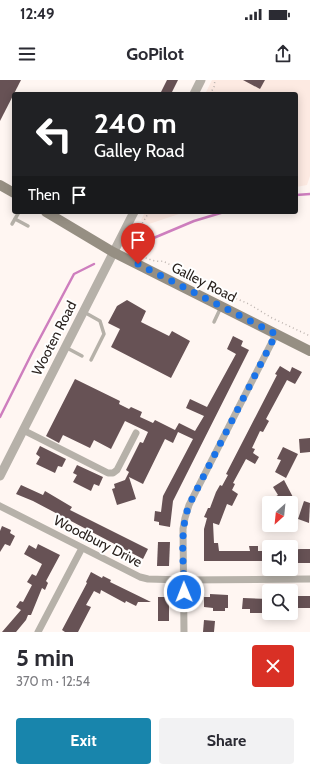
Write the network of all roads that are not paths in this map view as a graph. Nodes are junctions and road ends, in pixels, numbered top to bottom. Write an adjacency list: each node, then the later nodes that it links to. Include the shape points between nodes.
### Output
1 (201, 80): 2 (street)
2 (195, 92)
3 (0, 185): 4 (main road)
4 (12, 192)
5 (18, 214): 8 (lane)
6 (49, 214): 11 (main road, Galley Road)
7 (133, 214): 11 (street, Wooten Road)
8 (15, 219): 9 (lane); 10 (lane)
9 (12, 224)
10 (28, 226)
11 (113, 252): 12 (main road, Galley Road); 13 (street, Wooten Road)
12 (222, 306): 14 (lane); 15 (main road, Galley Road)
13 (83, 312): 16 (street, Wooten Road); 19 (lane, via 100,322 104,334)
14 (214, 322)
15 (276, 334): 17 (main road, Galley Road); 26 (street, via 185,518)
16 (65, 347): 18 (lane); 20 (street, Wooten Road)
17 (310, 351)
18 (82, 356)
19 (91, 360)
20 (23, 430): 21 (street, via 108,474 116,470); 22 (street, Wooten Road)
21 (136, 433)
22 (0, 476)
23 (0, 506): 24 (street, Woodbury Drive)
24 (82, 548): 26 (street, Woodbury Drive, via 140,577); 27 (street)
25 (310, 579): 26 (street, Woodbury Drive)
26 (184, 580): 28 (street)
27 (38, 632)
28 (184, 632)

